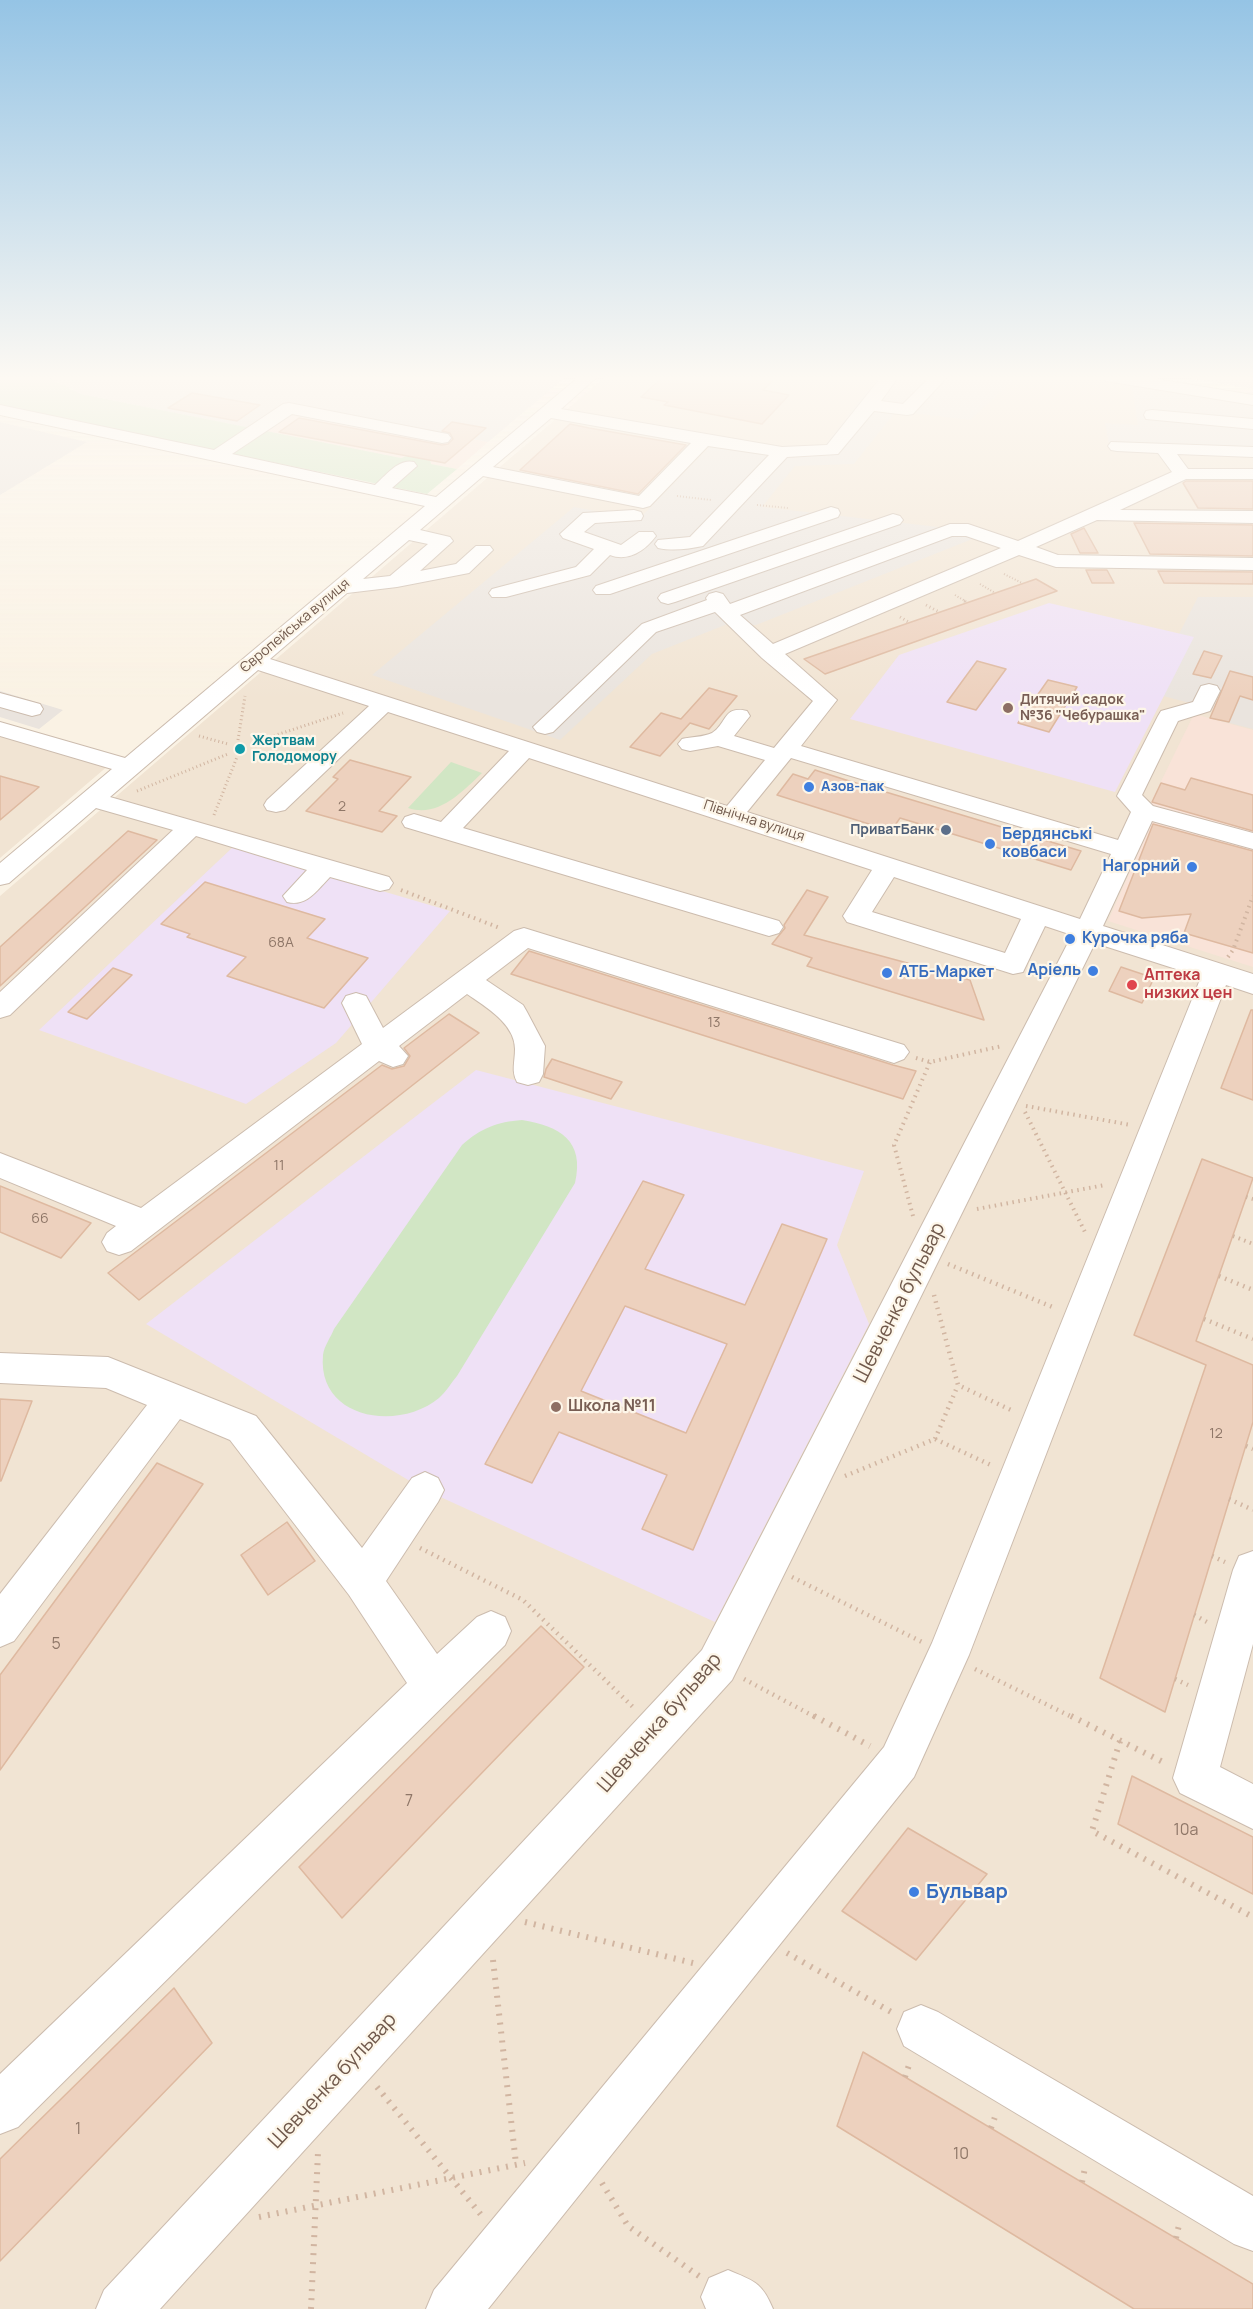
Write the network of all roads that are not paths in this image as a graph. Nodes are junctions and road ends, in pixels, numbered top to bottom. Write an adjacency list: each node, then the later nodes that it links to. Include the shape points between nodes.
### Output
1 (349, 484): 8 (street)
2 (386, 484): 8 (street)
3 (463, 484): 9 (street, Європейська вулиця)
4 (535, 484): 10 (street)
5 (662, 484): 10 (street)
6 (752, 484): 18 (street, via 696,542)
7 (1162, 484): 12 (street)
8 (378, 490): 9 (street)
9 (440, 504): 15 (street, Європейська вулиця)
10 (638, 509): 16 (street, via 627,529); 19 (street, via 590,517 570,534)
11 (831, 513): 21 (street)
12 (1090, 515): 13 (street); 20 (street)
13 (1253, 517)
14 (893, 520): 28 (street)
15 (405, 533): 17 (street); 24 (street, Європейська вулиця)
16 (646, 536): 18 (street); 19 (street, via 623,552)
17 (443, 541): 23 (street); 23 (street, via 483,550 462,569)
18 (665, 544): 21 (street)
19 (607, 547): 26 (street, via 583,571)
20 (1021, 547): 22 (street, via 1056,561); 28 (street, via 968,530 950,530); 29 (street)
21 (694, 560): 25 (street)
22 (1253, 564)
23 (396, 581): 24 (street)
24 (340, 588): 30 (street, Європейська вулиця)
25 (603, 590)
26 (499, 593)
27 (668, 598): 28 (street)
28 (718, 600): 29 (street); 36 (street, via 649,628)
29 (770, 653): 41 (street, via 826,700)
30 (254, 661): 33 (street, Північна вулиця); 42 (street, Європейська вулиця)
31 (1209, 691): 45 (street, via 1202,706 1169,717 1129,796)
32 (0, 700): 34 (street)
33 (385, 703): 40 (street, Північна вулиця); 44 (street)
34 (32, 709)
35 (739, 716): 38 (street)
36 (545, 727)
37 (0, 729): 42 (street)
38 (718, 739): 39 (street); 41 (street)
39 (690, 744)
40 (525, 748): 46 (street, Північна вулиця); 49 (street)
41 (783, 753): 46 (street); 51 (street)
42 (129, 767): 43 (street, Європейська вулиця)
43 (99, 801): 48 (street); 54 (street, Європейська вулиця)
44 (276, 805)
45 (1144, 811): 50 (street); 51 (street, Шевченка бульвар)
46 (733, 814): 52 (street, Північна вулиця)
47 (414, 822): 49 (street)
48 (199, 830): 53 (street); 63 (street)
49 (446, 831): 58 (street)
50 (1253, 841)
51 (1124, 850): 59 (street, Шевченка бульвар)
52 (888, 865): 57 (street, Північна вулиця); 57 (street, via 856,916 1013,965)
53 (324, 867): 55 (street); 56 (street)
54 (0, 877)
55 (380, 883)
56 (296, 896)
57 (1038, 914): 59 (street, Північна вулиця)
58 (769, 927)
59 (1088, 930): 60 (street, Північна вулиця); 80 (street, Шевченка бульвар, via 717,1665)
60 (1235, 978): 81 (street, via 1155,1129 948,1655 899,1762)
61 (467, 980): 64 (street); 65 (street, via 524,938); 66 (street, via 513,1012 530,1046)
62 (356, 1004): 64 (street)
63 (0, 1008)
64 (386, 1052): 67 (street, via 131,1233)
65 (894, 1052)
66 (528, 1074)
67 (0, 1165)
68 (0, 1368): 69 (street, via 108,1373)
69 (173, 1399): 72 (street, via 243,1428); 73 (street)
70 (425, 1490): 72 (street)
71 (1253, 1570): 76 (street, via 1195,1778)
72 (363, 1581): 75 (street)
73 (0, 1627)
74 (491, 1631): 75 (street)
75 (434, 1686): 78 (street)
76 (1253, 1807)
77 (921, 2029): 79 (street)
78 (0, 2109)
79 (1253, 2225)
80 (123, 2309)
81 (453, 2309)

